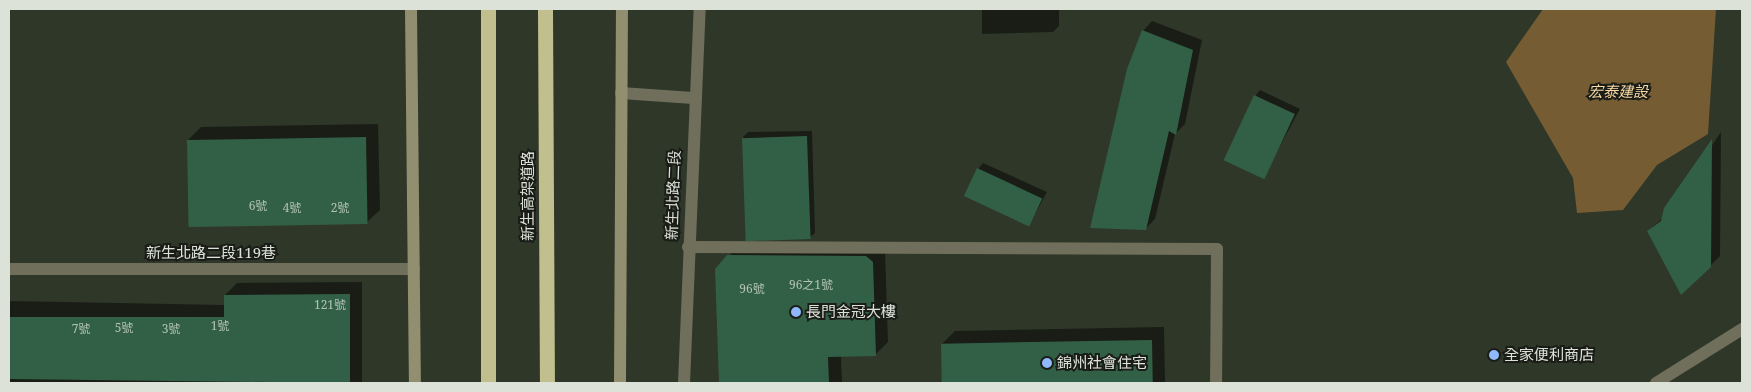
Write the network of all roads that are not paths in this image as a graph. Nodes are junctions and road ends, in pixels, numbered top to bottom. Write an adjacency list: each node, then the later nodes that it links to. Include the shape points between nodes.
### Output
1 (411, 9): 9 (street)
2 (488, 9): 13 (highway)
3 (545, 9): 14 (highway, 新生高架道路)
4 (622, 9): 6 (street)
5 (700, 9): 7 (street, 新生北路二段)
6 (622, 93): 7 (street); 15 (street)
7 (693, 98): 8 (street, 新生北路二段)
8 (688, 247): 16 (street, 新生北路二段); 17 (street, via 1217,250)
9 (414, 269): 10 (street, 新生北路二段119巷); 12 (street)
10 (9, 270)
11 (1742, 329): 18 (street)
12 (415, 383)
13 (488, 383)
14 (547, 383)
15 (620, 383)
16 (684, 383)
17 (1216, 383)
18 (1656, 383)

